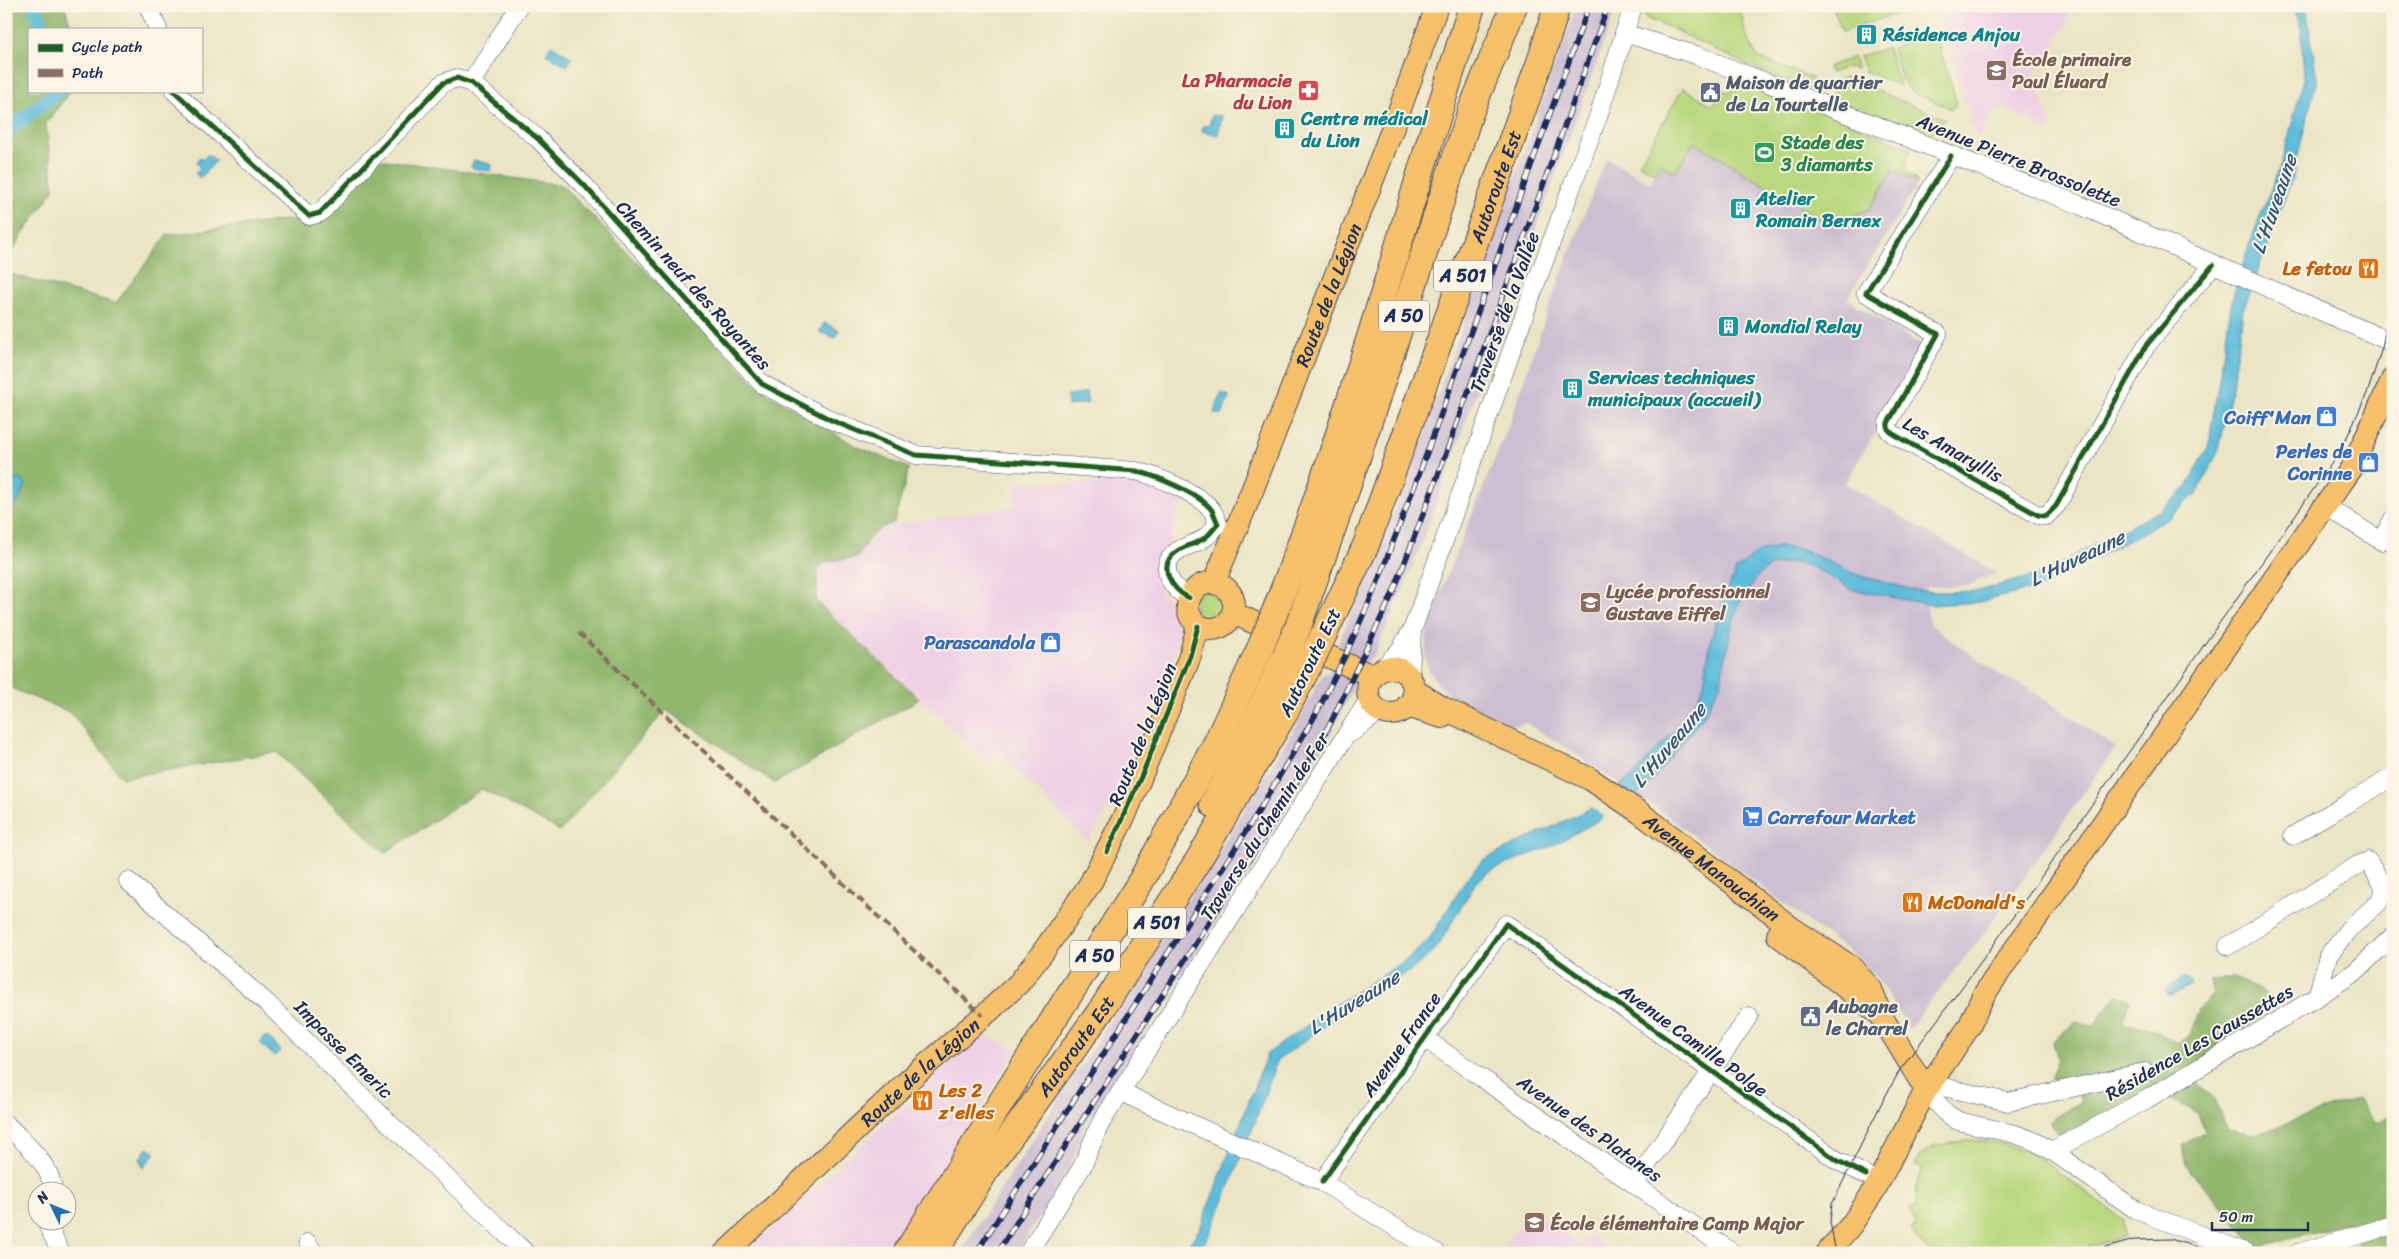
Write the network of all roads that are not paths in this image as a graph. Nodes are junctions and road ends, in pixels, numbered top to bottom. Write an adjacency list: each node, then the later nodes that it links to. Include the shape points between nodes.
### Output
1 (148, 6): 9 (street)
2 (519, 6): 11 (street)
3 (1437, 6): 20 (main road, Route de la Légion, via 1397,117)
4 (1472, 6): 17 (highway, Autoroute Est)
5 (1490, 6): 17 (highway, A 50, via 1469,56)
6 (1514, 6): 25 (highway, A 50, bridge, via 1470,113 1354,467 1298,626)
7 (1557, 6): 25 (highway, Autoroute Est / A 501, bridge, via 1541,59 1366,546 1322,638)
8 (1633, 6): 10 (street, Traverse de la Vallée)
9 (158, 28)
10 (1624, 33): 13 (street, Avenue Pierre Brossolette, via 1696,55); 24 (street, Traverse de la Vallée, via 1599,114)
11 (471, 83): 12 (street, via 457,78 444,83 320,213 309,216); 21 (street, Chemin neuf des Royantes, via 538,138 584,185 762,384 833,421 916,455 1136,471 1156,476 1211,509 1218,524 1207,537 1174,552 1167,564 1168,580 1178,593)
12 (175, 92)
13 (1950, 156): 14 (street, Avenue Pierre Brossolette, via 2082,206); 14 (street, Les Amaryllis, via 1866,293 1938,334 1888,423 1888,429 2038,515 2046,516 2056,506 2146,346)
14 (2220, 268): 15 (street, Avenue Pierre Brossolette)
15 (2393, 343)
16 (2393, 378): 18 (main road, via 2351,469)
17 (1346, 415): 53 (highway, Autoroute Est / A 50, bridge, via 1274,614 1217,742 1141,881)
18 (2326, 506): 19 (street, via 2381,541); 40 (main road, via 1983,996 1959,1022)
19 (2393, 518)
20 (1214, 582): 21 (main road, via 1202,584); 22 (main road, via 1230,592 1234,600)
21 (1189, 598): 23 (main road, via 1189,614)
22 (1233, 613): 23 (main road, via 1221,627); 26 (main road)
23 (1198, 626): 52 (main road, Route de la Légion, via 1190,656 1122,820 1090,884 1044,952 995,1005 911,1078)
24 (1412, 631): 26 (street, Traverse de la Vallée, via 1400,650); 27 (street, Traverse de la Vallée)
25 (1298, 658): 54 (highway, Autoroute Est / A 501, via 1283,716 1193,867 1100,1012 985,1172)
26 (1378, 672): 27 (main road, via 1393,667 1402,670); 28 (main road, via 1368,683)
27 (1410, 691): 28 (main road, via 1395,713); 40 (main road, Avenue Manouchian, via 1462,722 1585,784 1850,966 1871,989 1880,1014)
28 (1374, 705): 41 (street, Traverse du Chemin de Fer, via 1347,736)
29 (2393, 776): 30 (street)
30 (2293, 836)
31 (128, 881): 51 (street, Impasse Emeric, via 267,1002)
32 (1506, 924): 37 (street, Avenue France); 38 (street, Avenue Camille Polge)
33 (2393, 936): 35 (street, via 2355,972)
34 (2228, 946): 35 (street, Résidence Les Caussettes, via 2358,865 2368,862 2385,888 2379,902 2348,930 2328,956)
35 (2317, 997): 43 (street, Résidence Les Caussettes, via 2147,1099)
36 (1749, 1016): 38 (street)
37 (1424, 1038): 46 (street, Avenue France); 47 (street, Avenue des Platanes)
38 (1712, 1071): 44 (street, Avenue Camille Polge, via 1838,1161); 47 (street)
39 (2145, 1072): 40 (street, via 2008,1102)
40 (1925, 1084): 43 (street, via 1941,1108 1958,1121 2015,1134); 44 (main road); 59 (main road, via 1876,1189)
41 (1121, 1091): 46 (street); 55 (street, Traverse du Chemin de Fer, via 1099,1126 1082,1167)
42 (6, 1124): 45 (street, via 33,1152)
43 (2052, 1151): 60 (street, via 2136,1210)
44 (1866, 1175): 58 (main road, via 1846,1214)
45 (52, 1182)
46 (1322, 1182): 56 (street)
47 (1634, 1184): 57 (street, Avenue des Platanes)
48 (2393, 1225): 61 (street)
49 (51, 1232): 50 (street)
50 (62, 1252)
51 (526, 1253)
52 (725, 1253)
53 (906, 1253)
54 (934, 1253)
55 (1028, 1253)
56 (1437, 1253)
57 (1732, 1253)
58 (1814, 1253)
59 (1827, 1253)
60 (2248, 1253)
61 (2298, 1253)

